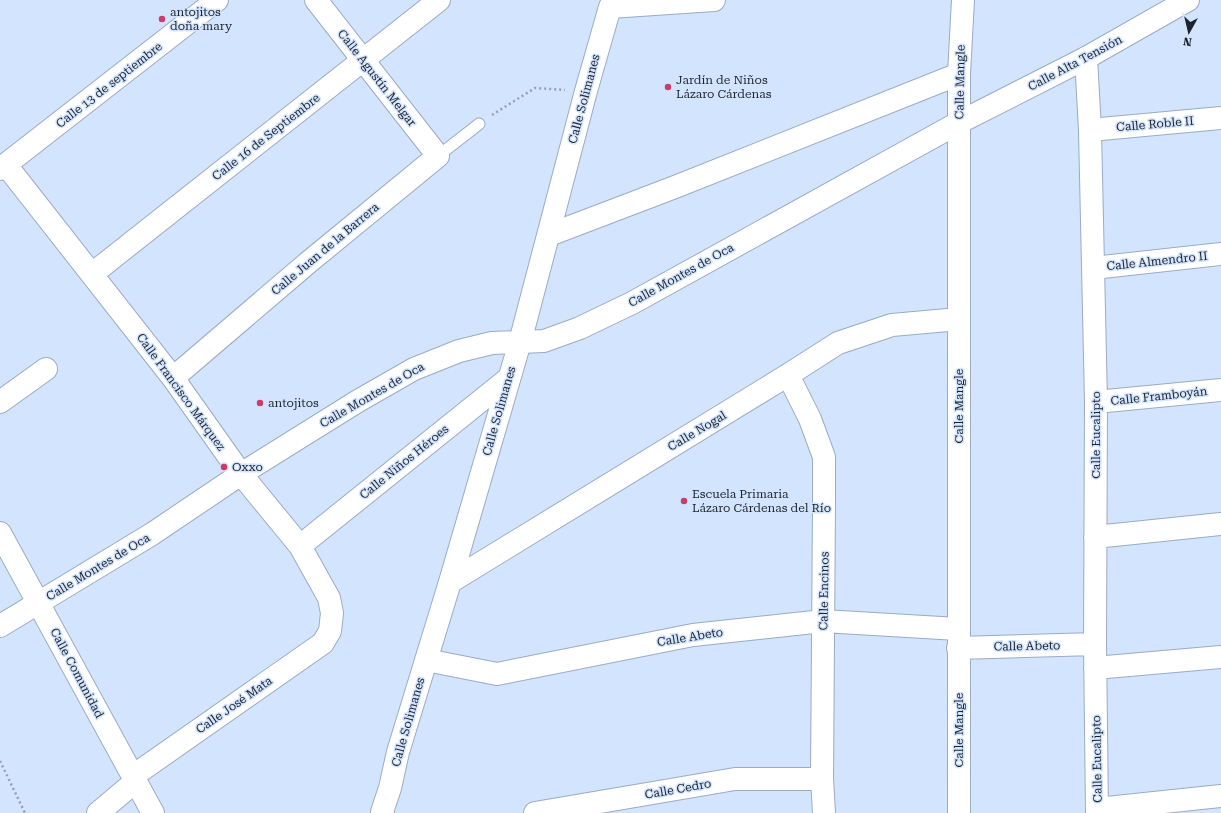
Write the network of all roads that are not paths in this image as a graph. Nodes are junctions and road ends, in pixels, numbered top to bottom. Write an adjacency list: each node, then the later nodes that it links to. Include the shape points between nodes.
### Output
1 (218, 0): 15 (street, Calle 13 de septiembre)
2 (316, 0): 8 (street, Calle Agustín Melgar)
3 (439, 0): 8 (street, Calle 16 de Septiembre)
4 (714, 0): 16 (street, Calle Solimanes, via 610,7)
5 (963, 0): 9 (street, Calle Mangle)
6 (1188, 0): 7 (street, Calle Alta Tensión)
7 (1086, 58): 11 (street, Calle Alta Tensión); 13 (street, Calle Eucalipto)
8 (363, 60): 14 (street, Calle Agustín Melgar); 19 (street, Calle 16 de Septiembre)
9 (959, 74): 11 (street, Calle Mangle); 16 (street)
10 (1221, 118): 13 (street, Calle Roble II)
11 (960, 122): 20 (street, Calle Mangle); 21 (street, Calle Montes de Oca, via 580,328 544,341)
12 (479, 124): 14 (lane, Calle Juan de la Barrera)
13 (1090, 130): 18 (street, Calle Eucalipto)
14 (438, 156): 24 (street, Calle Juan de la Barrera)
15 (3, 167): 19 (street, Calle Francisco Márquez)
16 (549, 235): 21 (street, Calle Solimanes)
17 (1221, 254): 18 (street, Calle Almendro II)
18 (1093, 268): 28 (street, Calle Eucalipto)
19 (92, 274): 24 (street, Calle Francisco Márquez)
20 (959, 319): 23 (street, Calle Nogal, via 892,325 838,343); 39 (street, Calle Mangle)
21 (520, 342): 25 (street, Calle Solimanes); 29 (street, Calle Montes de Oca, via 492,343 459,351 414,369 358,400)
22 (46, 369): 27 (street)
23 (788, 375): 34 (street, Calle Nogal); 36 (street, Calle Encinos, via 810,419 824,457)
24 (173, 378): 29 (street, Calle Francisco Márquez)
25 (509, 378): 33 (street, Calle Niños Héroes); 34 (street, Calle Solimanes)
26 (1221, 390): 28 (street, Calle Framboyán)
27 (0, 402)
28 (1096, 402): 32 (street, Calle Eucalipto)
29 (241, 474): 33 (street, Calle Francisco Márquez); 35 (street, Calle Montes de Oca, via 152,534)
30 (1221, 524): 32 (street)
31 (0, 533): 35 (street, Calle Comunidad)
32 (1095, 537): 40 (street, Calle Eucalipto)
33 (300, 546): 38 (street, Calle Francisco Márquez, via 329,598 332,613)
34 (450, 582): 42 (street, Calle Solimanes)
35 (39, 603): 37 (street, Calle Montes de Oca); 44 (street, Calle Comunidad)
36 (823, 621): 39 (street, Calle Abeto); 42 (street, Calle Abeto, via 693,635 497,674); 45 (street, Calle Encinos)
37 (0, 626)
38 (330, 631): 44 (street, Calle José Mata, via 323,643)
39 (958, 638): 40 (street, Calle Abeto); 53 (street, Calle Mangle)
40 (1095, 644): 43 (street, Calle Eucalipto)
41 (1221, 657): 43 (street)
42 (426, 660): 50 (street, Calle Solimanes, via 398,752)
43 (1095, 668): 47 (street, Calle Eucalipto)
44 (135, 779): 48 (street, Calle José Mata); 49 (street, Calle Comunidad)
45 (822, 779): 51 (street, Calle Cedro, via 736,779); 52 (street, Calle Encinos)
46 (1221, 796): 47 (street)
47 (1097, 811)
48 (98, 813)
49 (153, 813)
50 (383, 813)
51 (535, 813)
52 (824, 813)
53 (959, 813)

